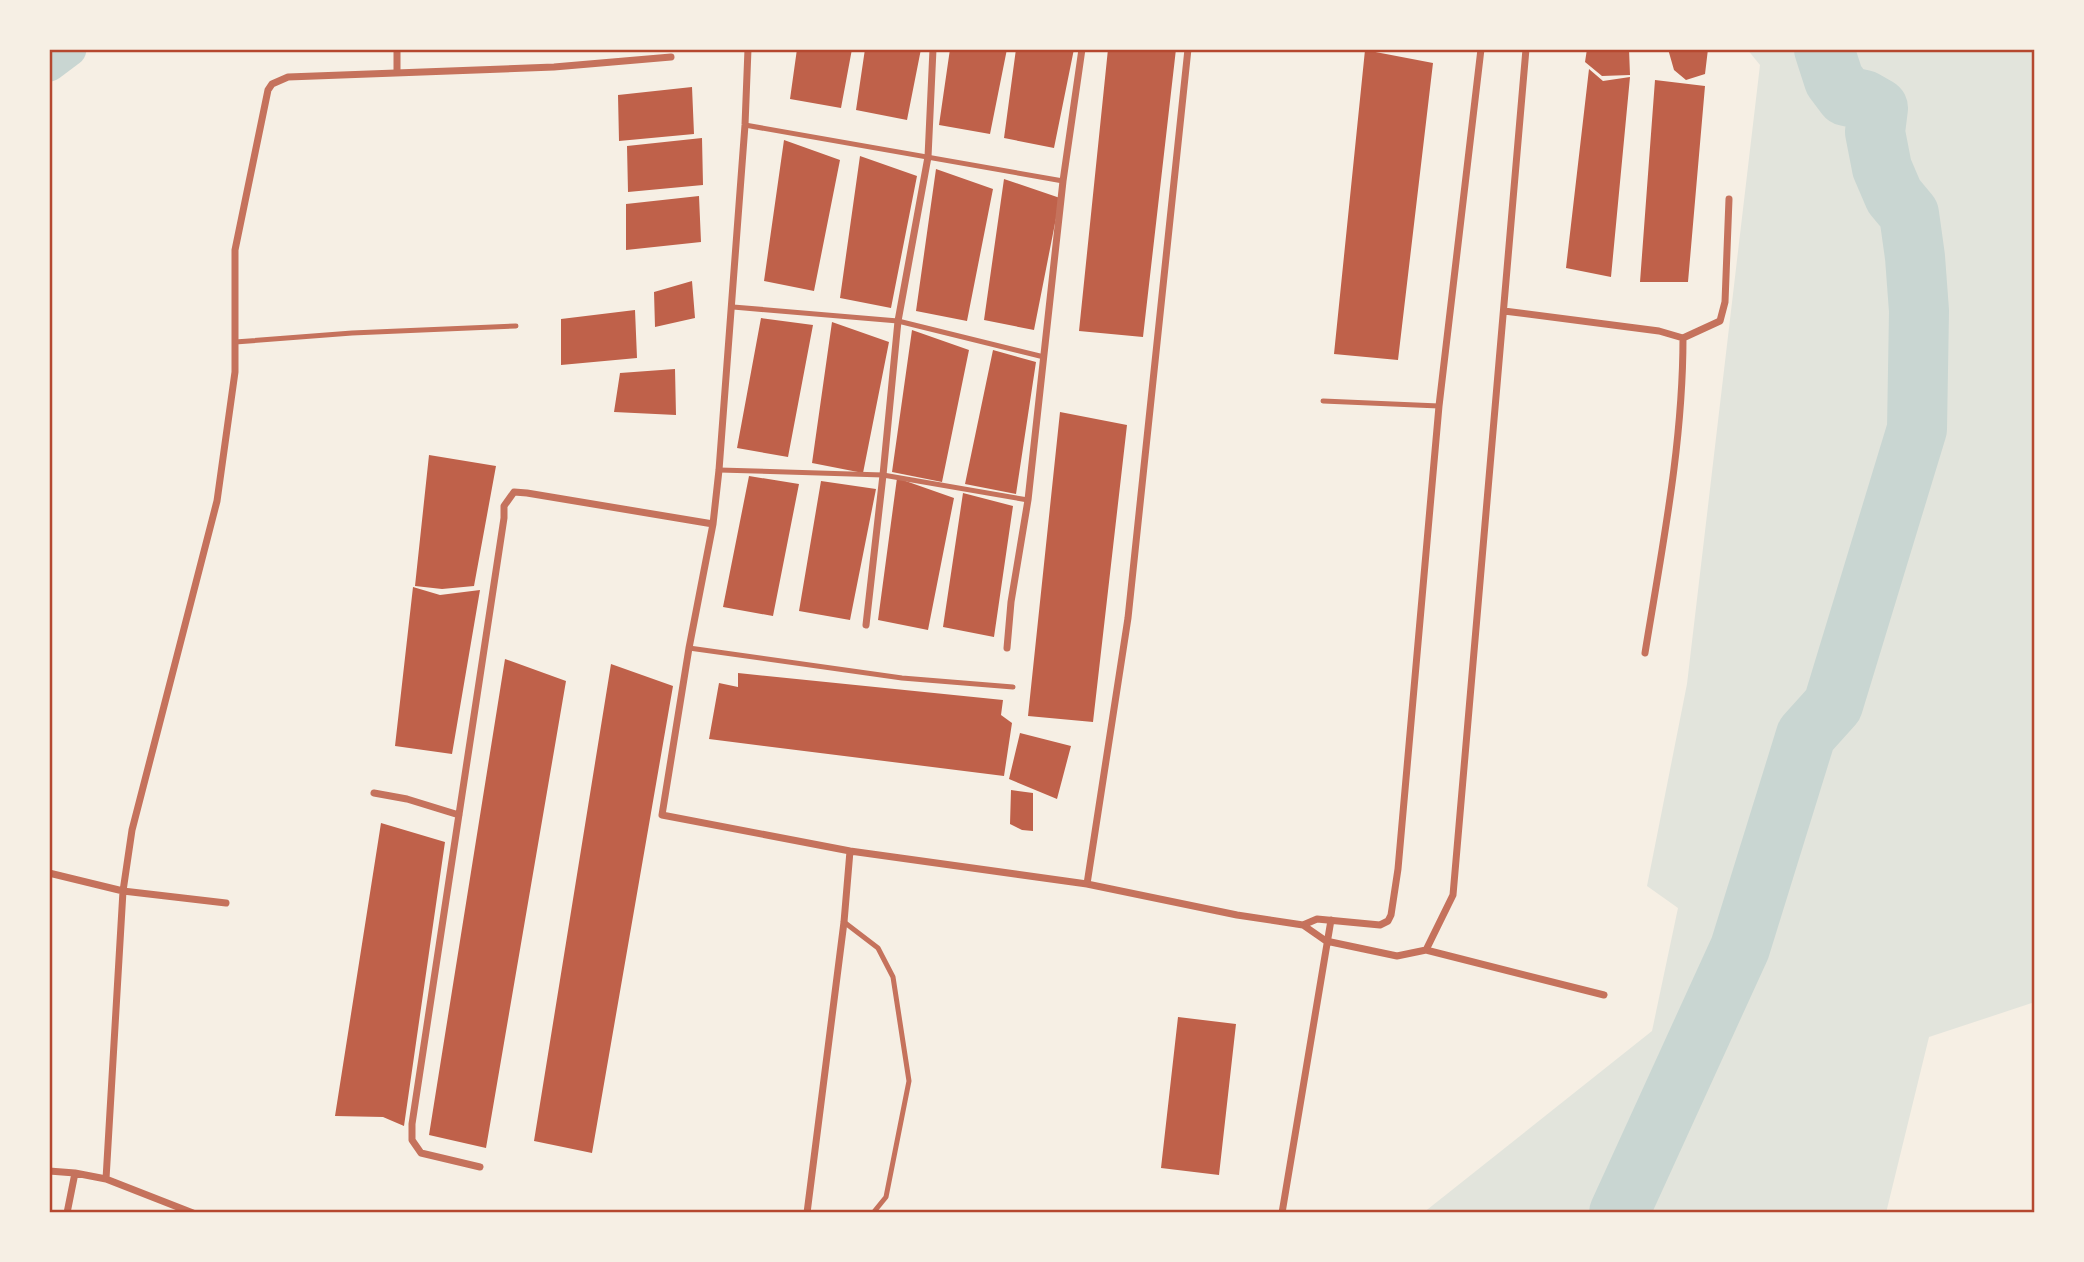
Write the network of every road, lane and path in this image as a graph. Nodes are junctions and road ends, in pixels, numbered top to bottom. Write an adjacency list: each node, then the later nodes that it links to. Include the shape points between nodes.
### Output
1 (397, 49): 9 (street)
2 (748, 49): 10 (street)
3 (933, 49): 11 (street)
4 (1082, 49): 12 (street)
5 (1188, 49): 36 (street, via 1128,618)
6 (1481, 49): 22 (street)
7 (1526, 49): 15 (street)
8 (671, 57): 9 (street)
9 (397, 73): 19 (street, via 288,77 268,90 235,250)
10 (745, 125): 11 (lane); 14 (street)
11 (928, 157): 12 (lane); 16 (street)
12 (1063, 181): 20 (street)
13 (1729, 199): 18 (street, via 1725,302 1720,321)
14 (733, 307): 16 (lane); 23 (street)
15 (1504, 312): 18 (street); 43 (street, via 1453,895)
16 (898, 321): 20 (lane); 24 (street)
17 (516, 326): 19 (lane)
18 (1684, 338): 30 (street, via 1677,462)
19 (235, 341): 37 (street, via 217,501 132,830)
20 (1044, 358): 25 (street)
21 (1323, 401): 22 (lane)
22 (1439, 406): 39 (street, via 1391,915 1380,925)
23 (719, 470): 24 (lane); 26 (street)
24 (883, 475): 25 (lane); 27 (street)
25 (1028, 500): 29 (street)
26 (713, 524): 28 (street); 33 (street, via 527,493 514,492 508,498)
27 (866, 625)
28 (690, 648): 31 (lane, via 902,678); 34 (street, via 662,815)
29 (1007, 648)
30 (1645, 653)
31 (1013, 687)
32 (374, 793): 33 (street)
33 (459, 815): 45 (street, via 412,1140 421,1153)
34 (850, 851): 36 (street); 40 (street)
35 (49, 873): 37 (street)
36 (1087, 884): 41 (street)
37 (123, 891): 38 (street); 48 (street)
38 (226, 903)
39 (1331, 919): 41 (street); 42 (street)
40 (844, 922): 51 (street); 52 (lane, via 878,948 893,977 909,1082 886,1197)
41 (1303, 925): 42 (street)
42 (1326, 941): 43 (street, via 1397,956); 53 (street)
43 (1426, 950): 44 (street)
44 (1604, 995)
45 (480, 1167)
46 (49, 1171): 47 (street)
47 (75, 1173): 48 (street); 49 (street)
48 (106, 1179): 50 (street)
49 (67, 1213)
50 (193, 1213)
51 (807, 1213)
52 (873, 1213)
53 (1282, 1213)

